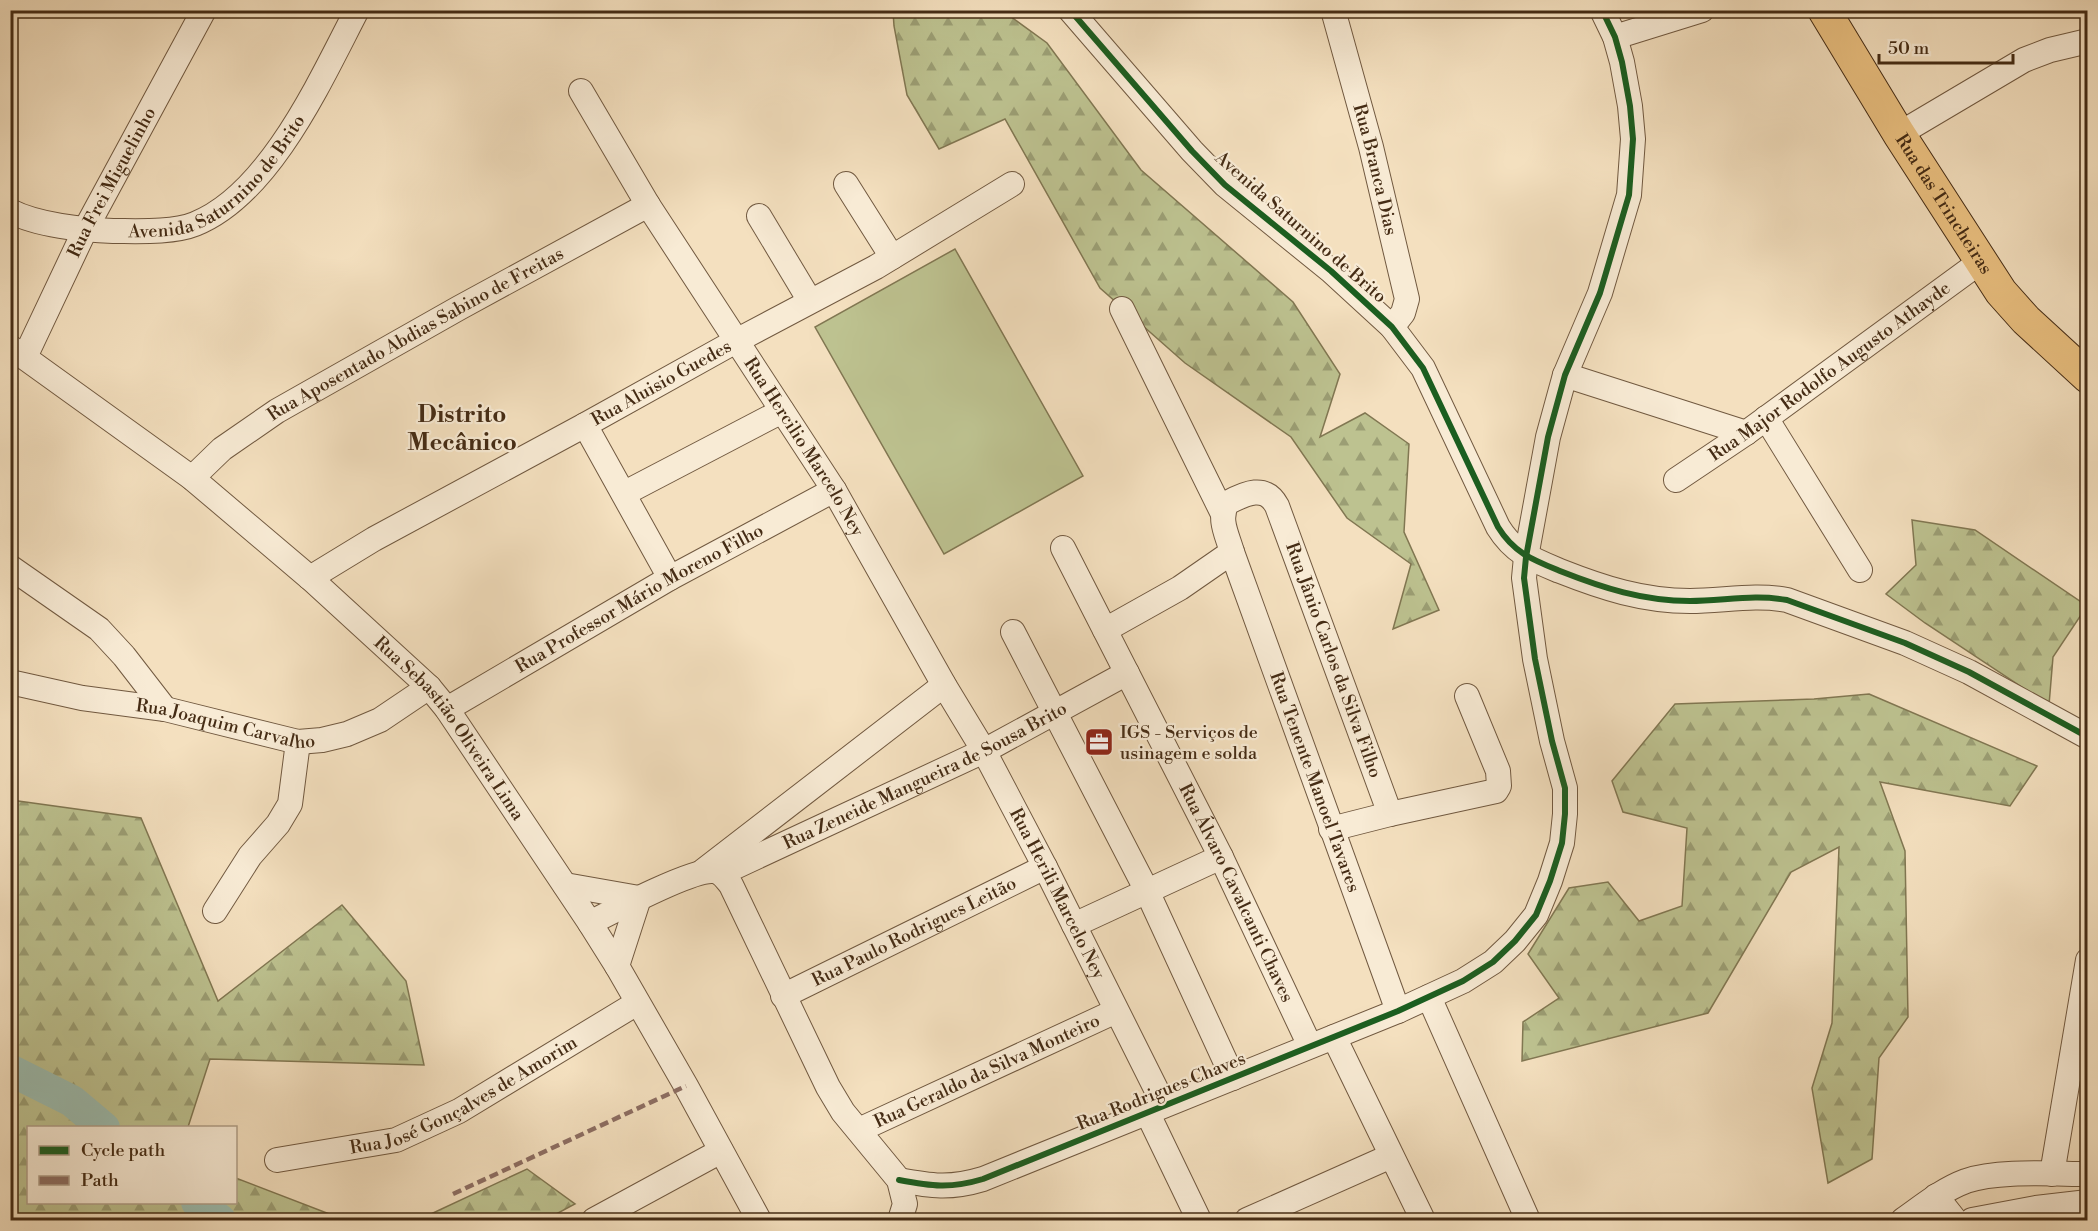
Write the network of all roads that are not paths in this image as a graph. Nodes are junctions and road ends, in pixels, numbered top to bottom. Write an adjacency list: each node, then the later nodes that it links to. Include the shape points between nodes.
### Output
1 (204, 10): 17 (street, Rua Frei Miguelinho)
2 (357, 10): 17 (street, Avenida Saturnino de Brito, via 309,105 251,183 229,205 192,225)
3 (1070, 10): 22 (street, Avenida Saturnino de Brito, via 1225,185 1331,271)
4 (1333, 10): 22 (street, Rua Branca Dias, via 1407,298 1403,313)
5 (1602, 10): 8 (street, Rua Rodrigues Chaves)
6 (1702, 10): 8 (street)
7 (1824, 10): 11 (main road, Rua das Trincheiras)
8 (1615, 37): 25 (street, Rua Rodrigues Chaves, via 1632,128 1629,195 1600,294)
9 (2088, 41): 11 (street, via 2024,60)
10 (581, 91): 14 (street, Rua Hercilio Marcelo Ney)
11 (1899, 135): 19 (main road, Rua das Trincheiras)
12 (846, 184): 18 (street)
13 (1012, 184): 18 (street, Rua Aluisio Guedes)
14 (648, 205): 23 (street, Rua Hercilio Marcelo Ney); 31 (street, Rua Aposentado Abdias Sabino de Freitas, via 277,411 222,450)
15 (10, 211): 17 (street, Avenida Saturnino de Brito)
16 (759, 216): 20 (street)
17 (85, 230): 24 (street, Rua Frei Miguelinho)
18 (892, 257): 20 (street, Rua Aluisio Guedes)
19 (1980, 262): 26 (main road, Rua das Trincheiras, via 2026,320); 28 (street, Rua Major Rodolfo Augusto Athayde)
20 (810, 302): 23 (street, Rua Aluisio Guedes)
21 (1122, 309): 35 (street)
22 (1392, 327): 38 (street, Avenida Saturnino de Brito, via 1424,368 1506,540)
23 (736, 341): 27 (street, Rua Hercilio Marcelo Ney); 29 (street, Rua Aluisio Guedes)
24 (18, 352): 31 (street, Rua Sebastião Oliveira Lima)
25 (1565, 375): 30 (street); 38 (street, Rua Rodrigues Chaves, via 1548,437)
26 (2088, 378)
27 (782, 411): 33 (street, Rua Hercilio Marcelo Ney); 34 (street)
28 (1766, 418): 30 (street, Rua Major Rodolfo Augusto Athayde); 40 (street)
29 (585, 425): 34 (street); 41 (street, Rua Aluisio Guedes)
30 (1746, 433): 32 (street, Rua Major Rodolfo Augusto Athayde)
31 (192, 478): 41 (street, Rua Sebastião Oliveira Lima)
32 (1676, 480)
33 (834, 490): 42 (street, Rua Professor Mário Moreno Filho); 47 (street, Rua Hercilio Marcelo Ney)
34 (624, 493): 42 (street)
35 (1222, 512): 37 (street, Rua Tenente Manoel Tavares); 56 (street, Rua Jânio Carlos da Silva Filho, via 1227,502 1260,492 1272,497)
36 (1063, 548): 43 (street, Rua Álvaro Cavalcanti Chaves)
37 (1232, 552): 43 (street, via 1180,588); 57 (street, Rua Tenente Manoel Tavares)
38 (1526, 557): 53 (street, Avenida Saturnino de Brito, via 1628,595 1691,601 1733,597 1787,600 1905,642); 70 (street, Rua Rodrigues Chaves, via 1525,588 1534,659 1565,788 1562,843 1536,915 1515,941 1494,962)
39 (10, 567): 50 (street, via 99,629)
40 (1860, 570)
41 (310, 578): 48 (street, Rua Sebastião Oliveira Lima)
42 (670, 578): 51 (street, Rua Professor Mário Moreno Filho)
43 (1106, 630): 45 (street, Rua Álvaro Cavalcanti Chaves)
44 (1013, 633): 52 (street)
45 (1127, 673): 52 (street, Rua Zeneide Mangueira de Sousa Brito); 58 (street, Rua Álvaro Cavalcanti Chaves)
46 (10, 682): 50 (street, Rua Joaquim Carvalho, via 82,698)
47 (945, 685): 55 (street, Rua Herili Marcelo Ney); 60 (street)
48 (429, 687): 51 (street, Rua Sebastião Oliveira Lima); 54 (street, Rua Joaquim Carvalho, via 369,725 322,740)
49 (1467, 696): 56 (street, via 1498,771 1496,791)
50 (165, 709): 54 (street, Rua Joaquim Carvalho)
51 (447, 709): 61 (street, Rua Sebastião Oliveira Lima)
52 (1055, 712): 55 (street, Rua Zeneide Mangueira de Sousa Brito); 62 (street)
53 (2088, 737)
54 (298, 742): 64 (street, via 290,804 278,825 250,855)
55 (984, 752): 59 (street, Rua Herili Marcelo Ney); 60 (street, Rua Zeneide Mangueira de Sousa Brito)
56 (1390, 814): 57 (street)
57 (1331, 829): 73 (street, Rua Tenente Manoel Tavares)
58 (1221, 857): 62 (street); 75 (street, Rua Álvaro Cavalcanti Chaves)
59 (1045, 867): 66 (street, Rua Herili Marcelo Ney); 69 (street, Rua Paulo Rodrigues Leitão)
60 (711, 873): 63 (street); 69 (street, via 731,885)
61 (565, 885): 63 (street); 65 (street, Rua Sebastião Oliveira Lima)
62 (1148, 891): 66 (street); 76 (street)
63 (639, 898): 65 (street); 68 (street)
64 (215, 911)
65 (590, 923): 68 (street, Rua Sebastião Oliveira Lima)
66 (1074, 925): 72 (street, Rua Herili Marcelo Ney)
67 (2088, 960): 82 (street)
68 (616, 966): 71 (street, Rua Sebastião Oliveira Lima)
69 (783, 996): 78 (street, via 828,1087)
70 (1429, 998): 73 (street, Rua Rodrigues Chaves); 94 (street)
71 (637, 1003): 79 (street, Rua Sebastião Oliveira Lima); 81 (street, Rua José Gonçalves de Amorim, via 459,1111 396,1140)
72 (1116, 1011): 77 (street, Rua Herili Marcelo Ney); 78 (street, Rua Geraldo da Silva Monteiro)
73 (1398, 1011): 74 (street, Rua Rodrigues Chaves)
74 (1334, 1037): 75 (street, Rua Rodrigues Chaves); 80 (street)
75 (1310, 1046): 76 (street, Rua Rodrigues Chaves)
76 (1233, 1078): 77 (street, Rua Rodrigues Chaves)
77 (1156, 1109): 84 (street, Rua Rodrigues Chaves, via 963,1185 934,1186); 91 (street, Rua Herili Marcelo Ney)
78 (859, 1130): 84 (street)
79 (721, 1151): 88 (street, Rua Sebastião Oliveira Lima); 89 (street)
80 (1391, 1156): 92 (street); 93 (street)
81 (277, 1160)
82 (2041, 1174): 83 (street); 85 (street, via 1968,1180); 87 (street)
83 (2088, 1174)
84 (899, 1180): 90 (street, via 905,1204)
85 (1936, 1196): 95 (street); 96 (street)
86 (2088, 1202): 87 (street)
87 (2037, 1214): 97 (street)
88 (755, 1219)
89 (594, 1221)
90 (900, 1221)
91 (1199, 1221)
92 (1247, 1221)
93 (1423, 1221)
94 (1528, 1221)
95 (1903, 1221)
96 (1954, 1221)
97 (1972, 1221)

